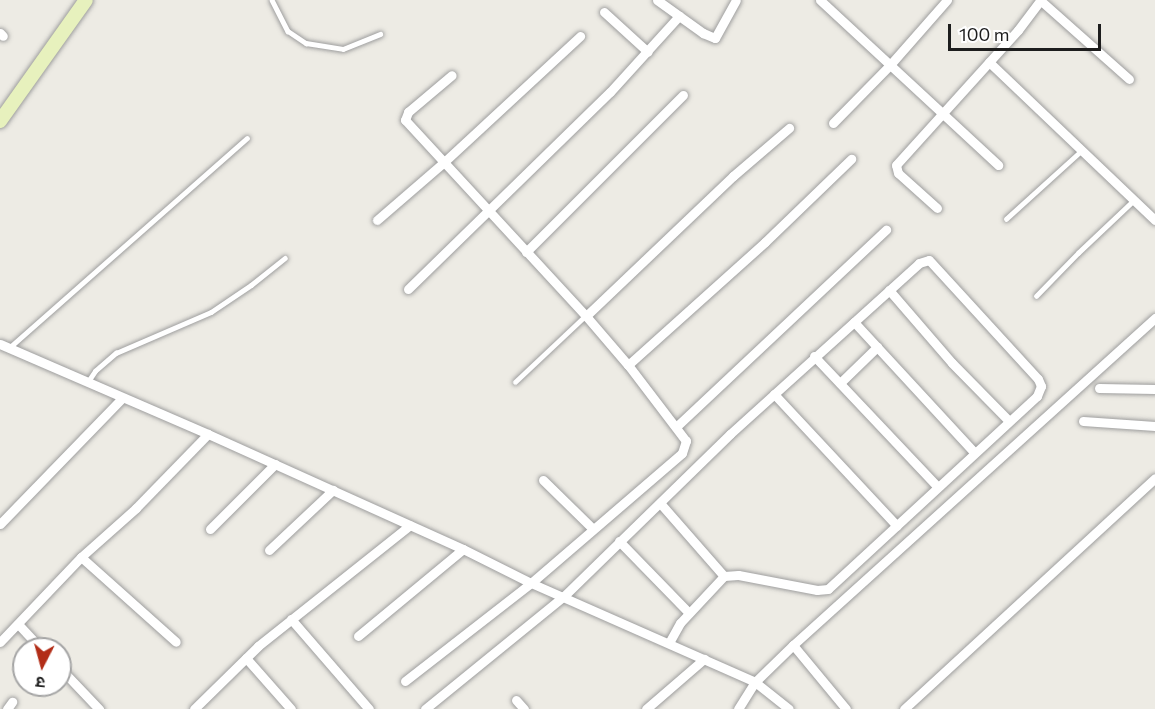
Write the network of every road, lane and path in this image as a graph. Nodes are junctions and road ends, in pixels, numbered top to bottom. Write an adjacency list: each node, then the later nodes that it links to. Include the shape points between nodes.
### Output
1 (86, 0): 19 (street)
2 (272, 0): 10 (lane, via 288,31 306,43 343,49)
3 (657, 0): 9 (street)
4 (736, 0): 9 (street, via 716,38)
5 (820, 0): 14 (street)
6 (947, 0): 14 (street)
7 (1040, 0): 13 (street); 16 (street)
8 (604, 12): 12 (street)
9 (679, 16): 12 (street)
10 (380, 34)
11 (580, 36): 25 (street)
12 (648, 52): 28 (street)
13 (989, 62): 18 (street); 23 (street)
14 (889, 66): 18 (street); 20 (street)
15 (452, 75): 25 (street, via 405,116)
16 (1129, 79)
17 (683, 95): 34 (street)
18 (943, 115): 26 (street); 29 (street, via 896,165 898,173)
19 (0, 121)
20 (833, 123)
21 (789, 128): 39 (street)
22 (247, 138): 42 (lane)
23 (1083, 149): 27 (street); 30 (lane)
24 (851, 159): 45 (street)
25 (443, 163): 28 (street); 31 (street)
26 (998, 165)
27 (1134, 200): 32 (street); 38 (lane)
28 (488, 208): 34 (street); 36 (street)
29 (937, 208)
30 (1006, 219)
31 (377, 220)
32 (1155, 220)
33 (886, 230): 55 (street)
34 (526, 252): 39 (street)
35 (285, 258): 47 (lane, via 211,312 116,353)
36 (408, 289)
37 (889, 290): 41 (street); 53 (street); 53 (street, via 924,259 934,263 1040,382 1037,396)
38 (1036, 296)
39 (586, 316): 45 (street); 46 (lane)
40 (1155, 318): 85 (street)
41 (854, 322): 43 (street); 44 (street)
42 (4, 346): 47 (street)
43 (877, 347): 48 (street); 58 (street)
44 (814, 356): 48 (street); 51 (street)
45 (628, 365): 55 (street)
46 (515, 382)
47 (87, 383): 52 (street)
48 (840, 383): 62 (street)
49 (1099, 388): 50 (street)
50 (1155, 389)
51 (774, 394): 64 (street); 67 (street)
52 (122, 398): 57 (street); 65 (street)
53 (1009, 421): 58 (street)
54 (1083, 421): 56 (street)
55 (676, 426): 69 (street, via 686,441 682,453)
56 (1155, 426)
57 (208, 434): 59 (street); 73 (street)
58 (974, 452): 62 (street)
59 (275, 464): 63 (street); 68 (street)
60 (1155, 478): 102 (street)
61 (543, 480): 69 (street)
62 (937, 486): 67 (street)
63 (333, 490): 66 (street); 72 (street)
64 (660, 503): 70 (street); 74 (street)
65 (0, 524)
66 (410, 525): 71 (street); 78 (street)
67 (897, 526): 74 (street, via 824,591 738,575)
68 (210, 529)
69 (593, 529): 75 (street)
70 (619, 541): 76 (street); 77 (street)
71 (463, 549): 75 (street); 80 (street)
72 (269, 550)
73 (81, 557): 79 (street); 83 (street)
74 (724, 576): 77 (street)
75 (531, 583): 76 (street); 89 (street)
76 (564, 596): 84 (street); 96 (street)
77 (689, 613): 84 (street)
78 (291, 619): 86 (street); 95 (street)
79 (18, 624): 81 (street); 82 (street)
80 (358, 636)
81 (30, 637)
82 (0, 642)
83 (176, 642)
84 (669, 643): 87 (street)
85 (793, 645): 90 (street); 101 (street)
86 (246, 658): 93 (street); 94 (street)
87 (704, 659): 90 (street); 98 (street)
88 (72, 681): 92 (street)
89 (405, 681)
90 (755, 682): 99 (street); 100 (street)
91 (516, 700): 97 (street)
92 (99, 709)
93 (194, 709)
94 (291, 709)
95 (369, 709)
96 (425, 709)
97 (524, 709)
98 (646, 709)
99 (738, 709)
100 (789, 709)
101 (846, 709)
102 (904, 709)

